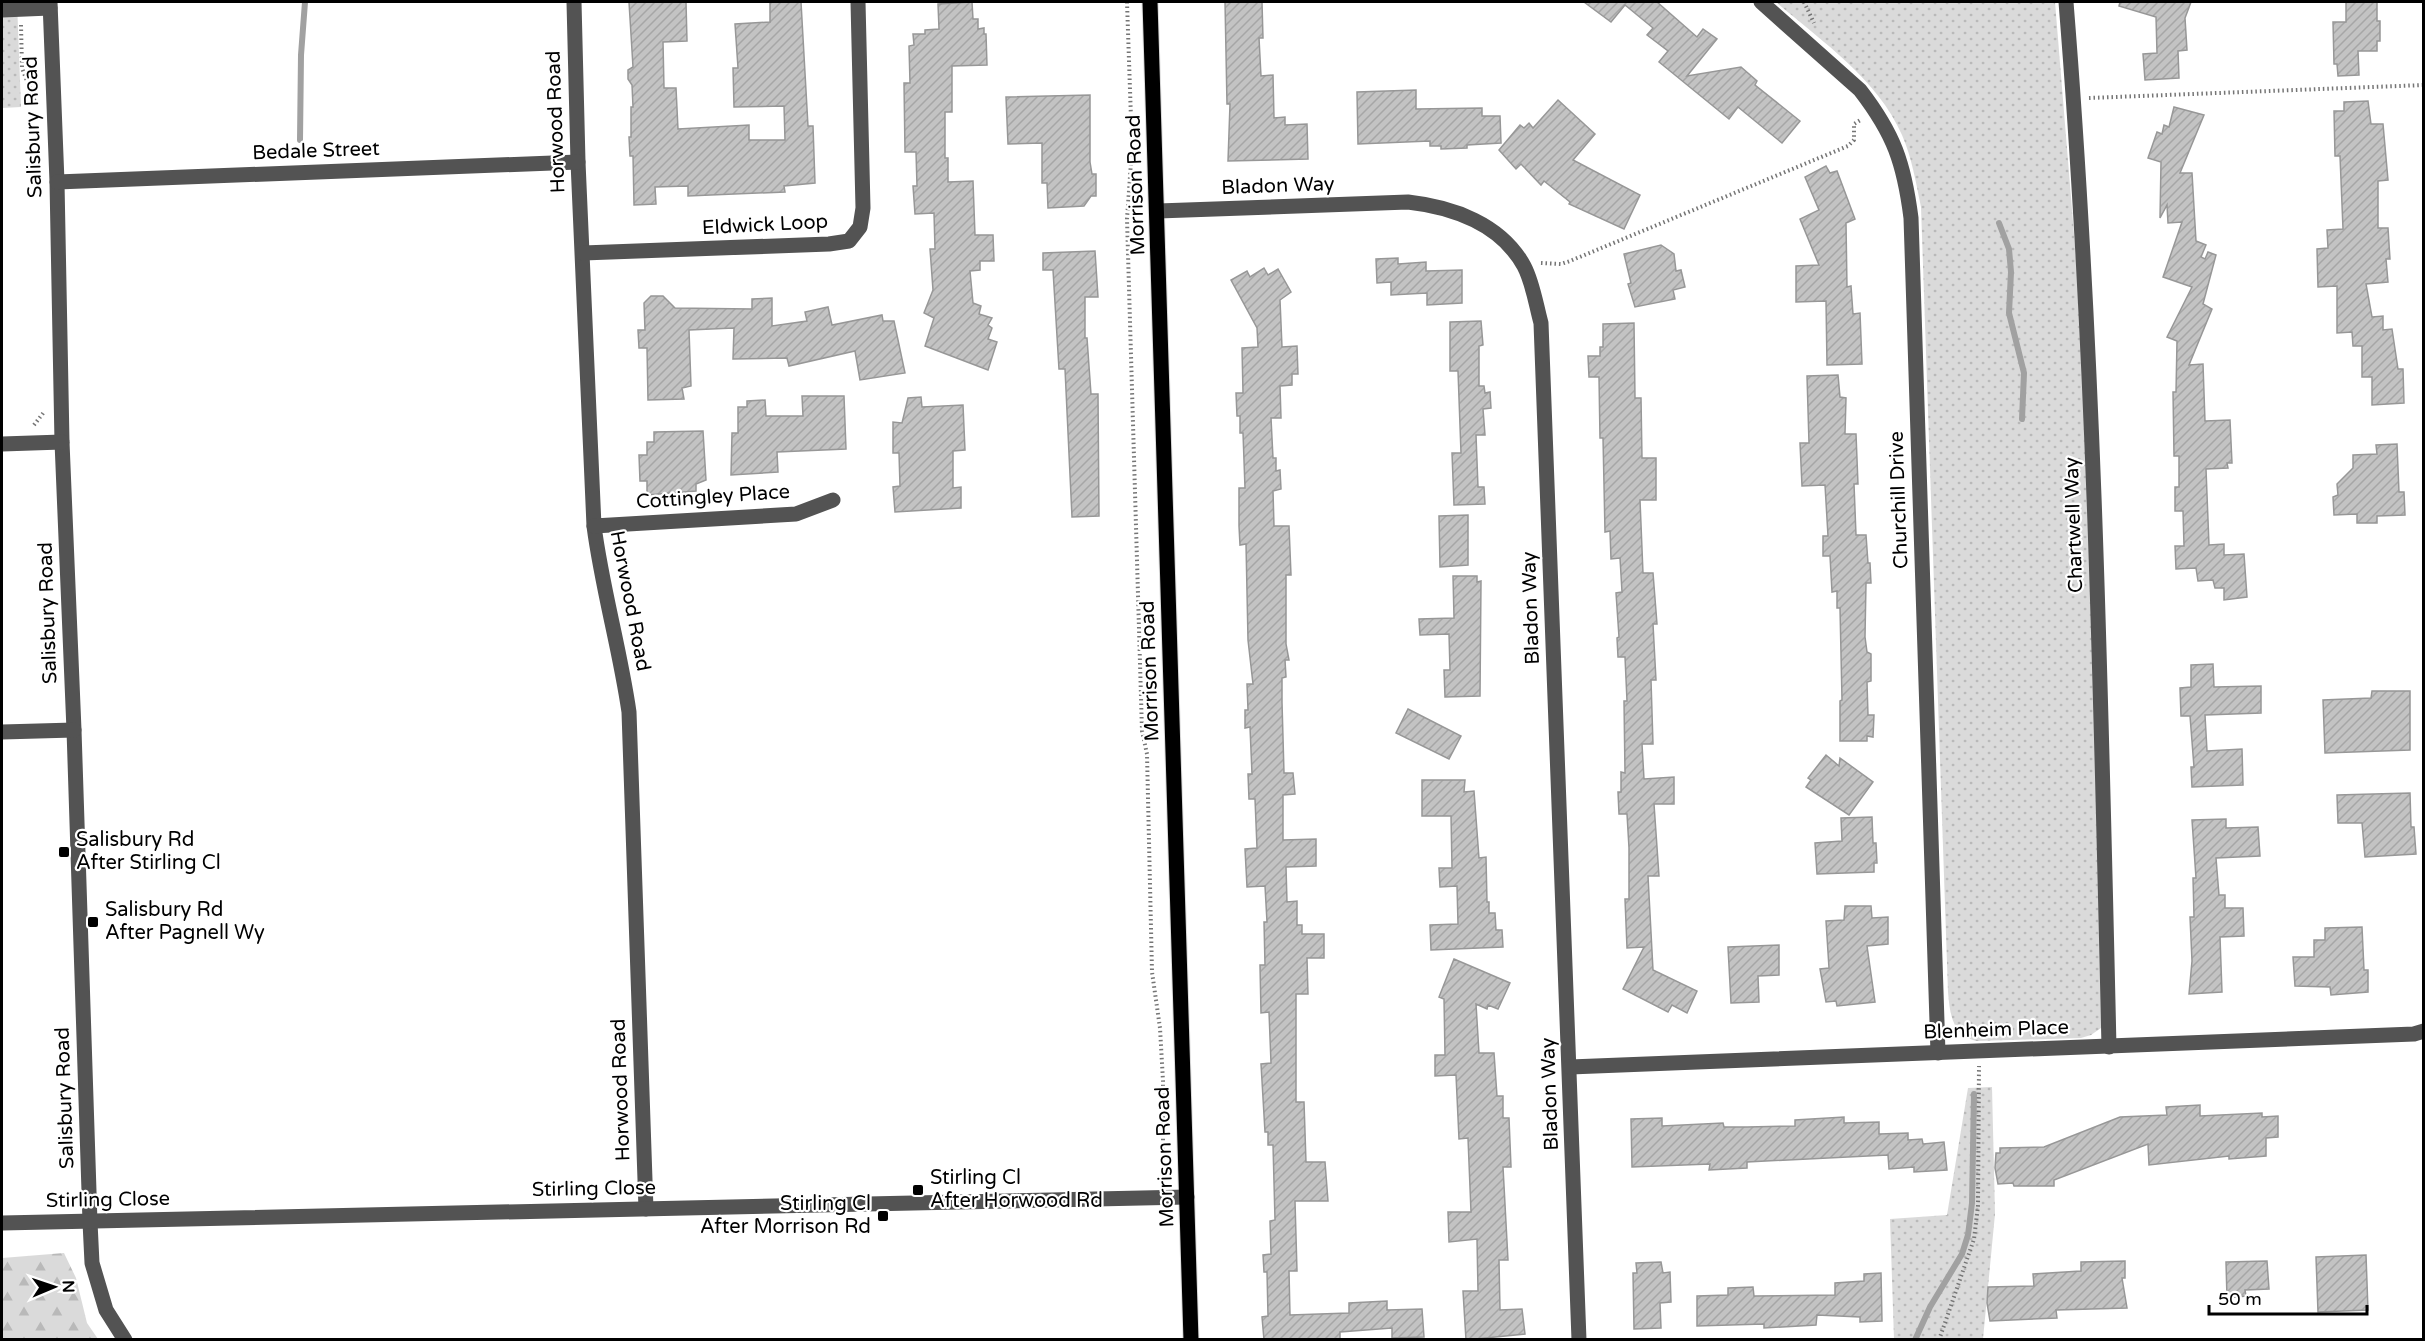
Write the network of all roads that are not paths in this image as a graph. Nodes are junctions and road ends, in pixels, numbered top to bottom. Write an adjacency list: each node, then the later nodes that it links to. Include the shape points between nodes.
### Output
1 (574, 2): 8 (street, Horwood Road)
2 (858, 2): 11 (street, Eldwick Loop, via 863,208 860,227 849,241)
3 (1150, 2): 10 (main road, Morrison Road)
4 (1761, 2): 20 (street, Churchill Drive, via 1860,90 1895,143 1905,178 1911,218)
5 (2066, 2): 19 (street, Chartwell Way, via 2096,513)
6 (50, 4): 7 (street); 9 (street, Salisbury Road)
7 (2, 10)
8 (578, 162): 9 (street, Bedale Street); 11 (street, Horwood Road)
9 (57, 182): 12 (street, Salisbury Road)
10 (1158, 211): 21 (street, Bladon Way, via 1408,202 1436,205 1496,233 1525,268 1541,324); 22 (main road, Morrison Road)
11 (583, 253): 15 (street, Horwood Road)
12 (62, 442): 13 (street); 16 (street, Salisbury Road)
13 (2, 444)
14 (833, 500): 15 (street, Cottingley Place, via 796,514)
15 (594, 526): 23 (street, Horwood Road, via 600,575 622,662 629,712)
16 (74, 730): 17 (street); 24 (street, Salisbury Road)
17 (2, 732)
18 (2424, 1031): 19 (street, Blenheim Place)
19 (2109, 1047): 20 (street, Blenheim Place)
20 (1938, 1053): 21 (street, Blenheim Place)
21 (1570, 1067): 28 (street, Bladon Way)
22 (1187, 1197): 23 (street, Stirling Close); 27 (main road, Morrison Road)
23 (646, 1209): 24 (street, Stirling Close)
24 (90, 1222): 25 (street, Stirling Close); 26 (street, Salisbury Road, via 92,1263 106,1310)
25 (2, 1223)
26 (125, 1340)
27 (1191, 1340)
28 (1579, 1340)

